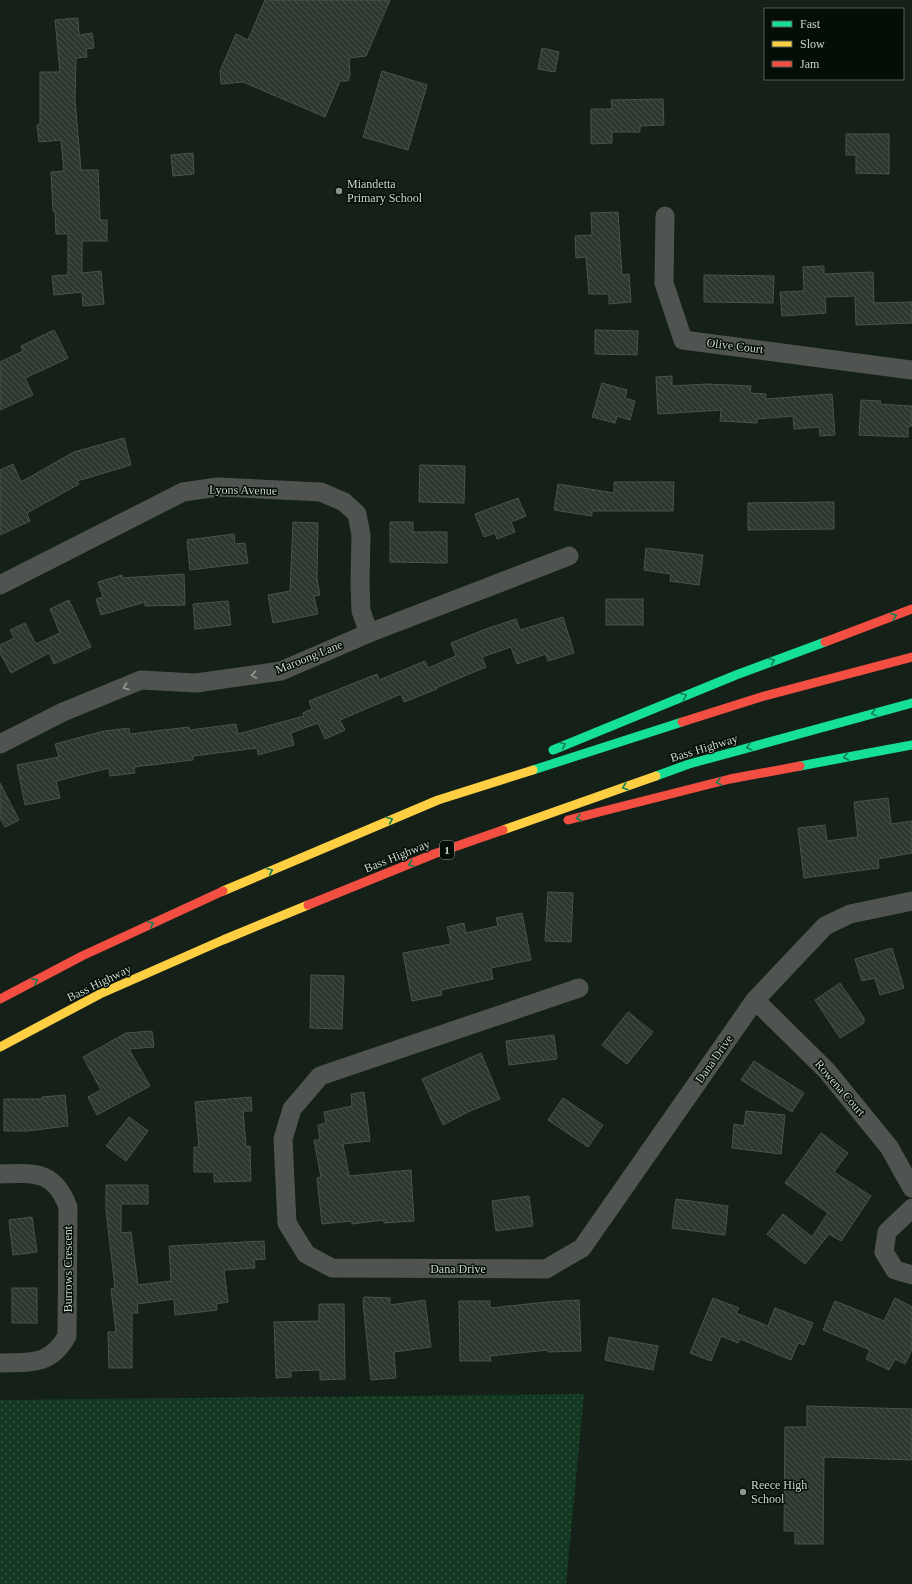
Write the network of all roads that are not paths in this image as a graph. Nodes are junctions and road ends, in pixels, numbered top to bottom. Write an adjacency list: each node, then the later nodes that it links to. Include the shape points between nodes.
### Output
1 (665, 216): 2 (street, Olive Court, via 664,283 683,340)
2 (912, 370)
3 (569, 556): 6 (street, Maroong Lane)
4 (0, 585): 6 (street, Lyons Avenue, via 183,492 218,487 321,492 344,502 357,514 361,535 361,611)
5 (912, 609): 11 (highway, one-way to 5, via 736,675)
6 (369, 633): 9 (street, Maroong Lane, one-way to 9, via 281,671 196,683 141,680 63,712)
7 (912, 657): 13 (highway, via 761,697)
8 (912, 702): 16 (highway, Bass Highway / 1, one-way to 16, via 689,764)
9 (0, 744)
10 (912, 745): 14 (highway, one-way to 14, via 730,780)
11 (543, 754)
12 (522, 763): 13 (highway)
13 (438, 800): 19 (highway, one-way to 13, via 82,956 191,905)
14 (555, 824)
15 (540, 827): 16 (highway)
16 (434, 854): 21 (highway, Bass Highway / 1, one-way to 21, via 100,994)
17 (912, 901): 20 (street, Dana Drive, via 850,914 825,926)
18 (579, 988): 20 (street, Dana Drive, via 320,1076 292,1109 283,1139 287,1223 306,1254 332,1268 546,1269 582,1248)
19 (0, 999)
20 (755, 1000): 23 (street, Rowena Court, via 828,1071 889,1147)
21 (0, 1047)
22 (0, 1174): 26 (street, Burrows Crescent, via 33,1173 50,1180 62,1192 68,1207 68,1230 67,1336 60,1349 48,1358 33,1362)
23 (912, 1188)
24 (912, 1208): 25 (street, via 887,1232 884,1252 895,1270)
25 (912, 1274)
26 (0, 1363)

